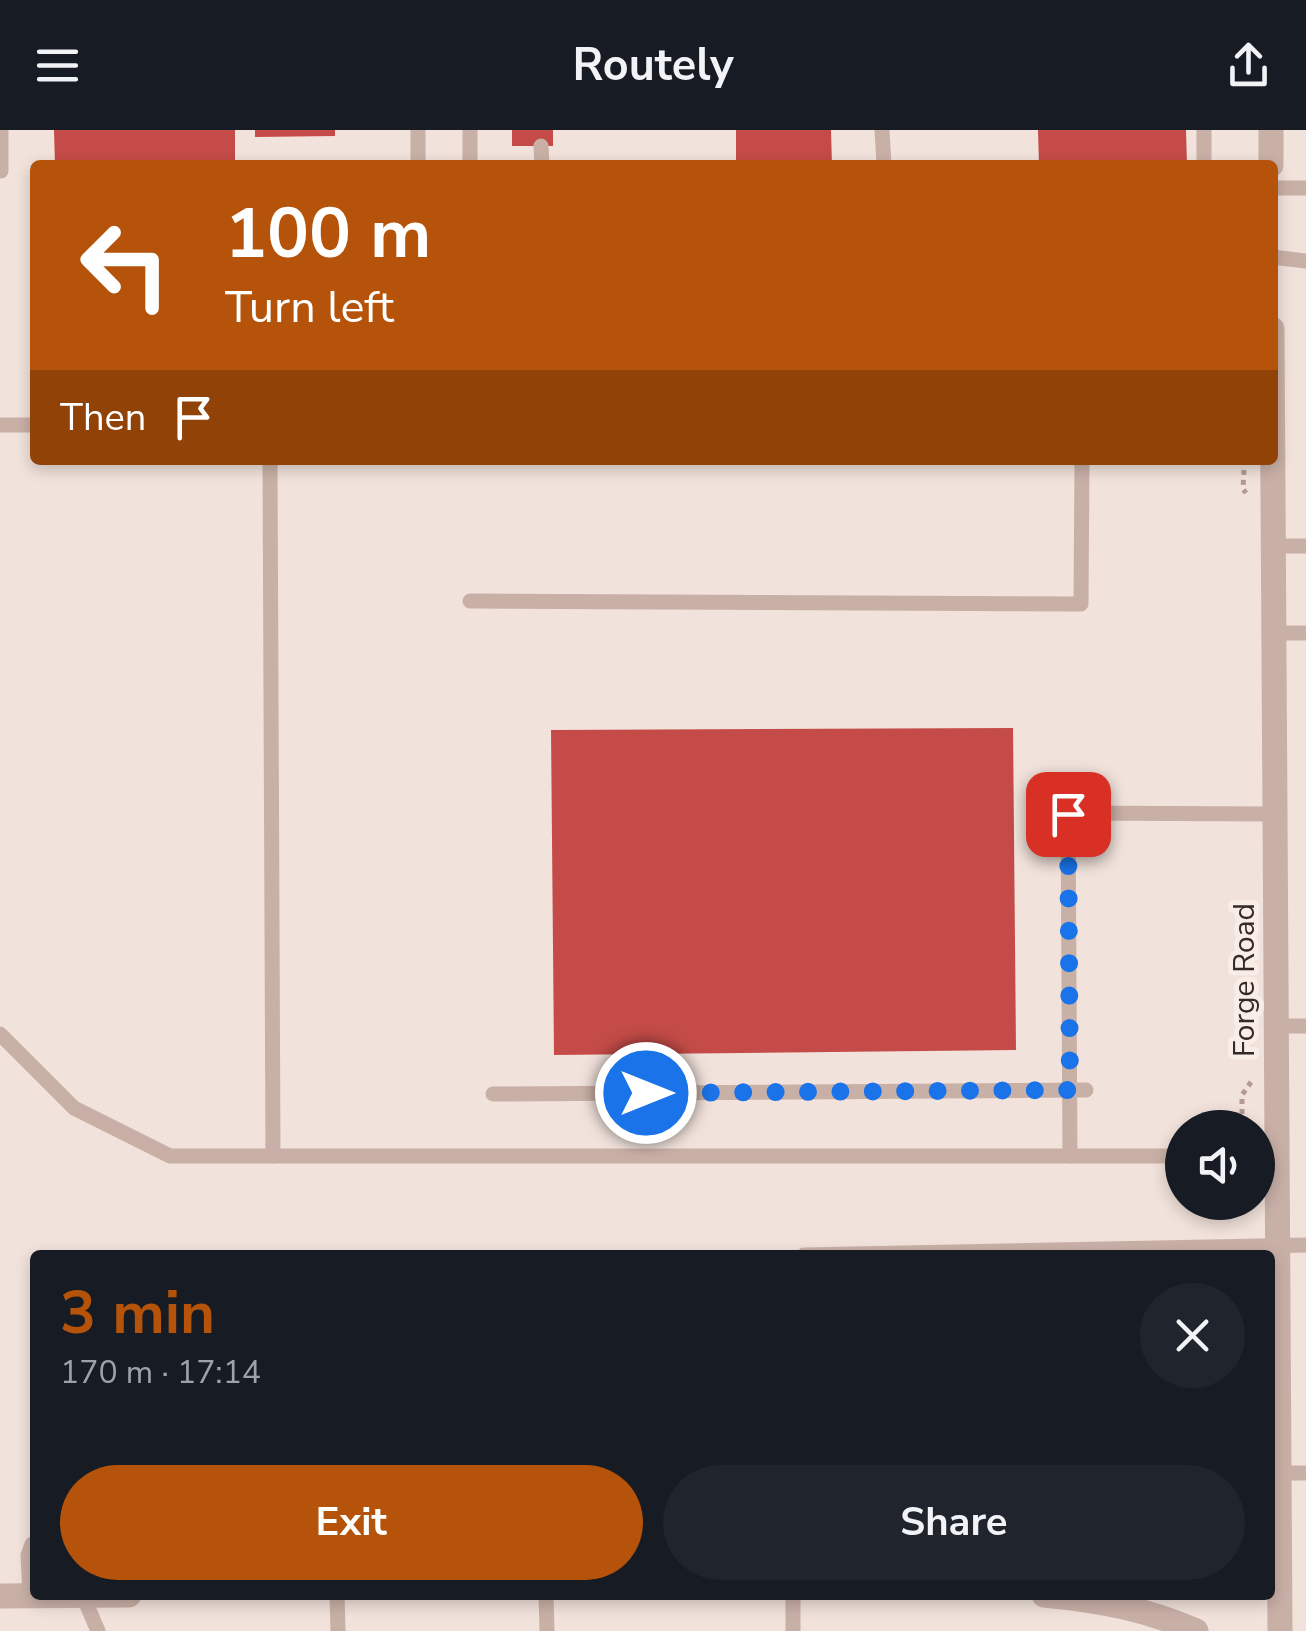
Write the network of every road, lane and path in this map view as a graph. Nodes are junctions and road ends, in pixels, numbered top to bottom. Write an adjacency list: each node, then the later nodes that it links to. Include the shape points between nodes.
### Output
1 (2, 130): 14 (lane)
2 (418, 130): 8 (lane)
3 (470, 130): 9 (lane)
4 (882, 130): 11 (lane)
5 (1204, 130): 12 (lane)
6 (1271, 130): 13 (street)
7 (541, 146): 10 (lane)
8 (418, 160)
9 (470, 160)
10 (542, 160)
11 (884, 160)
12 (1204, 160)
13 (1272, 160)
14 (1, 171)
15 (1278, 188): 16 (lane)
16 (1306, 188)
17 (1278, 258): 18 (lane)
18 (1306, 261)
19 (0, 425): 20 (lane)
20 (30, 425)
21 (270, 465): 36 (lane)
22 (1082, 465): 26 (lane, via 1081,604)
23 (1273, 465): 24 (street, Forge Road)
24 (1274, 546): 25 (lane); 27 (street, Forge Road)
25 (1306, 546)
26 (470, 601)
27 (1274, 633): 28 (lane); 29 (street, Forge Road)
28 (1306, 633)
29 (1276, 814): 30 (street, Forge Road); 33 (lane, via 1068,814)
30 (1277, 1026): 31 (lane); 35 (street, Forge Road)
31 (1306, 1026)
32 (0, 1034): 36 (lane, via 74,1108 170,1156)
33 (1078, 1090): 34 (lane); 37 (lane)
34 (493, 1094)
35 (1271, 1110)
36 (273, 1156): 37 (lane)
37 (1070, 1156): 38 (lane)
38 (1165, 1156)
39 (1275, 1219): 41 (street, Forge Road)
40 (1306, 1245): 41 (lane)
41 (1278, 1246): 42 (lane); 43 (street, Forge Road)
42 (1225, 1250)
43 (1293, 1473): 45 (street, Forge Road)
44 (30, 1549): 47 (lane)
45 (1276, 1573): 58 (street, Forge Road)
46 (0, 1596): 47 (street)
47 (30, 1596)
48 (85, 1600): 53 (lane)
49 (337, 1600): 54 (lane)
50 (546, 1600): 55 (lane)
51 (794, 1600): 56 (lane)
52 (1091, 1600): 57 (street)
53 (98, 1631)
54 (338, 1631)
55 (547, 1631)
56 (793, 1631)
57 (1196, 1631)
58 (1280, 1631)

